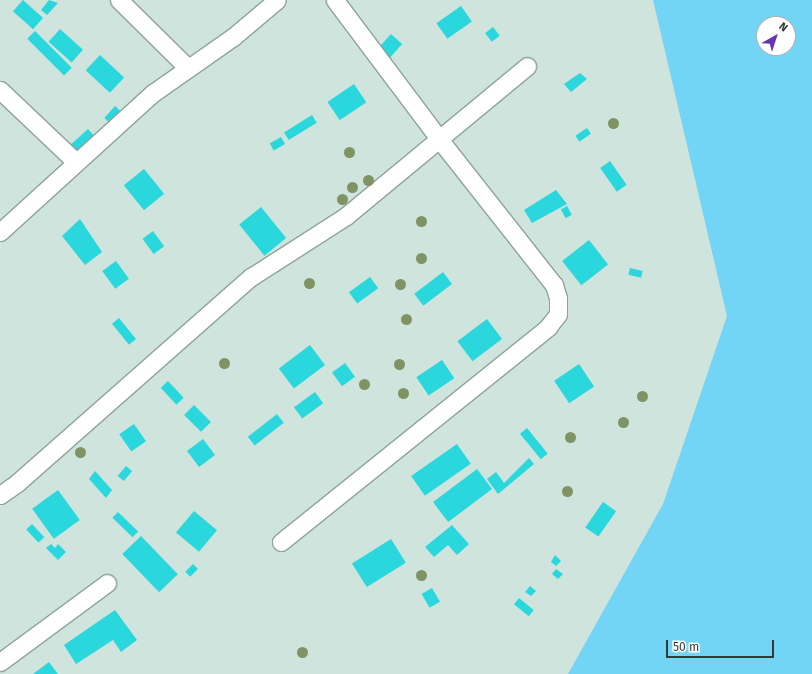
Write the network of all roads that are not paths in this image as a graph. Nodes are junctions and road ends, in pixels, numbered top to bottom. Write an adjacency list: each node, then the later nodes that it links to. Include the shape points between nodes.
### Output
1 (119, 0): 5 (street)
2 (277, 0): 5 (street, via 233,37)
3 (335, 0): 7 (street)
4 (527, 66): 7 (street)
5 (188, 68): 8 (street, via 153,93)
6 (0, 90): 8 (street)
7 (440, 140): 10 (street, via 346,216 251,277); 11 (street, via 554,285 558,298 558,314 548,327)
8 (76, 162): 9 (street)
9 (0, 232)
10 (0, 495)
11 (281, 542)
12 (106, 583): 13 (street)
13 (0, 662)

